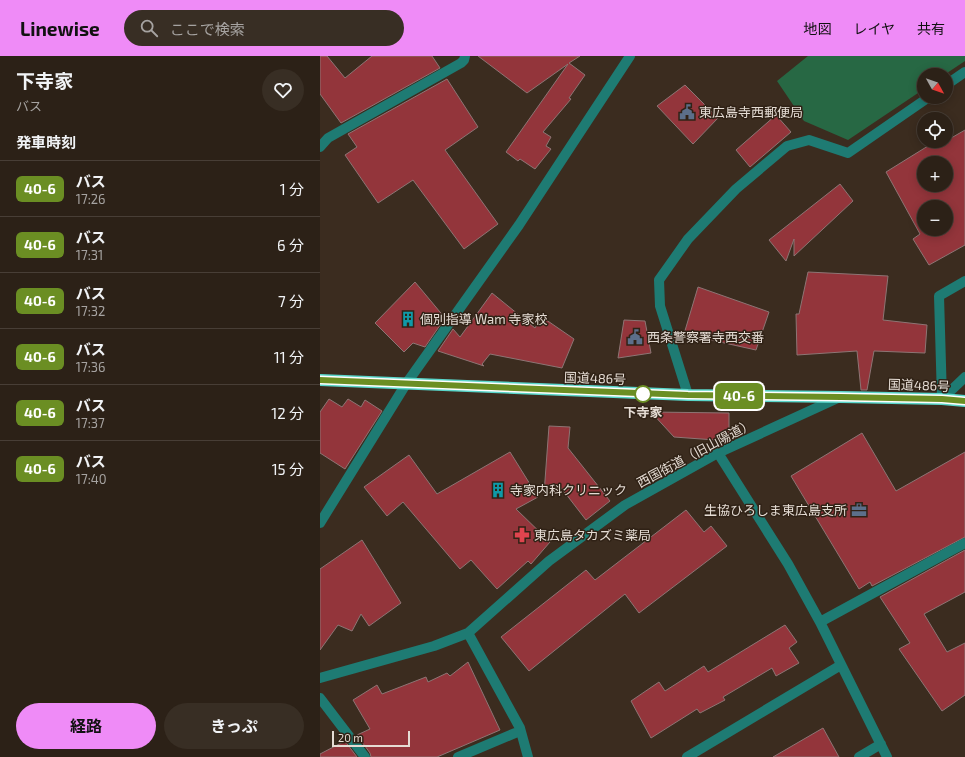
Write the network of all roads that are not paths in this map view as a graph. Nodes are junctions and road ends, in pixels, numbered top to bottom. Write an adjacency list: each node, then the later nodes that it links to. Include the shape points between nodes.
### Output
1 (465, 56): 6 (street, via 461,63 328,138)
2 (630, 56): 10 (street, via 519,225)
3 (965, 72): 4 (street)
4 (953, 80)
5 (919, 104): 11 (street, via 848,153 809,140 787,146 736,189 688,239 660,280 660,306)
6 (320, 147)
7 (965, 281): 13 (street, via 939,296)
8 (965, 377): 13 (street)
9 (320, 380): 10 (highway, 国道486号)
10 (406, 384): 11 (highway, 国道486号); 16 (street)
11 (688, 395): 12 (highway, 国道486号)
12 (841, 397): 13 (highway, 国道486号); 15 (street, 西国街道（旧山陽道）)
13 (942, 399): 14 (highway, 国道486号)
14 (965, 401)
15 (718, 453): 18 (street, via 788,564); 19 (street, 西国街道（旧山陽道）, via 625,505 549,561)
16 (320, 523)
17 (965, 543): 18 (street)
18 (820, 622): 20 (street)
19 (468, 633): 21 (street, 西国街道（旧山陽道）, via 434,646); 23 (street)
20 (841, 665): 24 (street); 28 (street)
21 (320, 678)
22 (320, 698): 25 (street)
23 (520, 731): 26 (street); 27 (street)
24 (881, 744): 29 (street); 30 (street)
25 (365, 757)
26 (458, 757)
27 (528, 757)
28 (686, 757)
29 (859, 757)
30 (887, 757)

